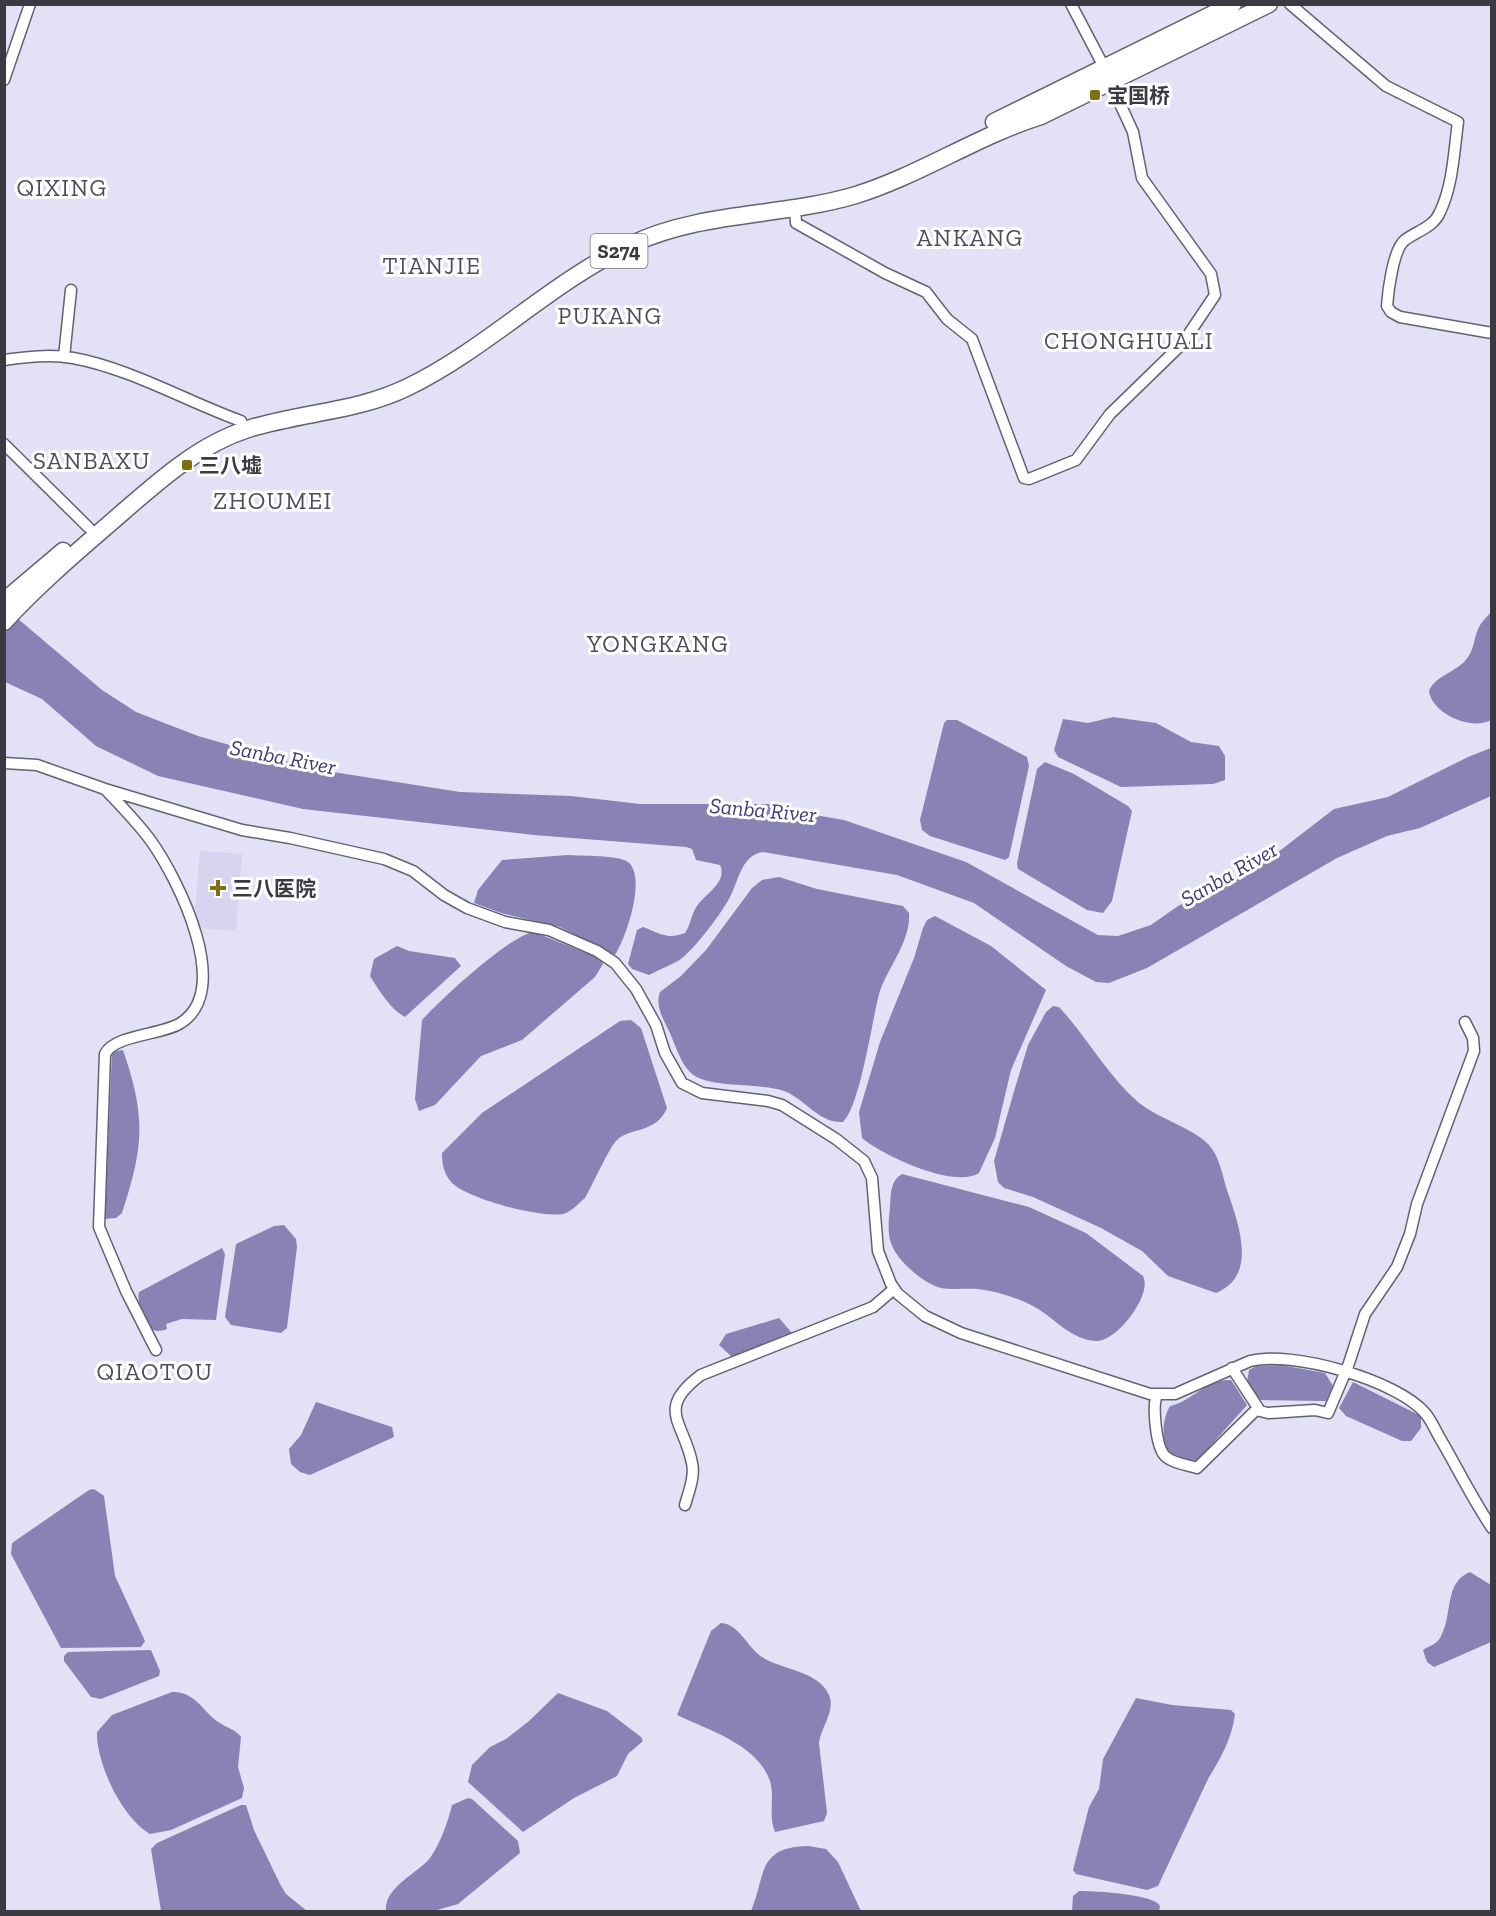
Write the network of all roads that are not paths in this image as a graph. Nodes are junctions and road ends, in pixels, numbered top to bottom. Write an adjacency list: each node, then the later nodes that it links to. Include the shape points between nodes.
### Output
1 (30, 4): 7 (street)
2 (1071, 4): 6 (street)
3 (1233, 4): 6 (main road, S274)
4 (1269, 4): 6 (main road, S274)
5 (1290, 4): 10 (street, via 1386,86 1458,122 1448,192 1440,213 1398,249 1387,306 1400,317)
6 (1107, 75): 8 (main road, S274, via 1041,116 1006,127 886,184 836,200); 8 (street, via 1133,132 1142,178 1211,274 1215,295 1182,344 1110,414 1076,460 1067,465 1024,478 972,339 947,319 926,292 796,223); 13 (main road, S274, via 855,185 814,195 713,209 654,224 591,256 464,345 408,376 355,397)
7 (4, 80)
8 (795, 207): 16 (main road, S274, via 715,218 658,233 596,264 470,353 404,389 358,406 275,422 225,438 197,454)
9 (71, 290): 11 (street)
10 (1491, 333)
11 (64, 357): 12 (street); 13 (street, via 137,378)
12 (4, 360)
13 (241, 422): 15 (main road, S274, via 175,458)
14 (4, 444): 15 (street)
15 (89, 528): 16 (main road, S274)
16 (14, 598): 17 (main road, S274)
17 (4, 622)
18 (4, 763): 19 (street, via 37,765)
19 (105, 789): 21 (street, via 242,830 394,862 467,908 505,922 549,930 606,956 626,975 640,997 682,1083 702,1093 782,1105 836,1138 864,1161 874,1192 878,1251); 22 (street, via 150,840 169,869 189,914 203,970 200,1001 186,1019 170,1028 114,1044 105,1054 99,1227)
20 (1465, 1022): 24 (street, via 1473,1038 1472,1057 1417,1204 1406,1245 1397,1267 1365,1314)
21 (894, 1289): 25 (street, via 925,1316 961,1333); 27 (street, via 873,1307 701,1376 686,1388 675,1408 692,1463)
22 (156, 1350)
23 (1232, 1368): 24 (street, via 1256,1359 1287,1357); 25 (street, via 1175,1394); 26 (street)
24 (1346, 1372): 26 (street, via 1328,1413 1268,1413); 28 (street, via 1397,1393 1426,1414)
25 (1157, 1395): 26 (street, via 1154,1413 1162,1452 1171,1460 1197,1468)
26 (1257, 1409)
27 (685, 1505)
28 (1491, 1528)

